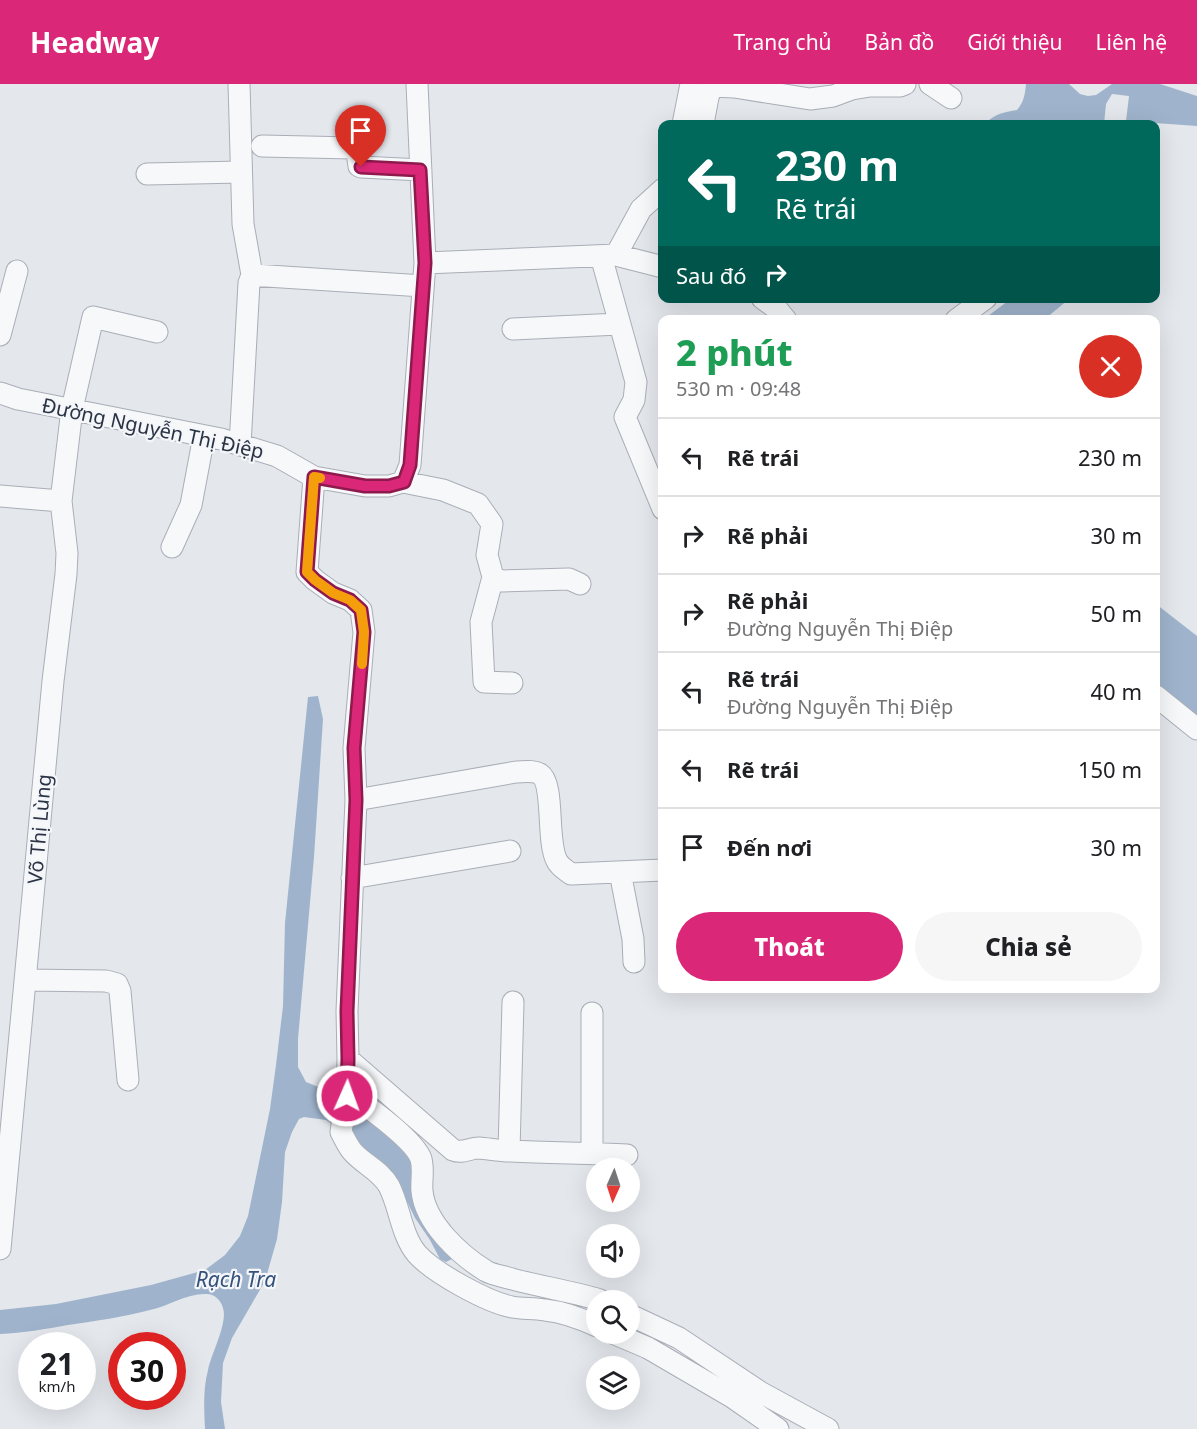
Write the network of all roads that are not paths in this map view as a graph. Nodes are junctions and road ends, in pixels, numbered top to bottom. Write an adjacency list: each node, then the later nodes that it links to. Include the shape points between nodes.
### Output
1 (239, 84): 11 (street)
2 (417, 84): 10 (street)
3 (905, 84): 5 (street, via 870,86 810,99 734,87)
4 (930, 84): 6 (street)
5 (697, 88): 7 (street); 8 (street)
6 (951, 98)
7 (685, 120)
8 (702, 120)
9 (262, 146): 10 (street, via 353,148 361,167)
10 (420, 170): 15 (street)
11 (241, 172): 12 (street); 18 (street, via 243,224)
12 (147, 174)
13 (658, 190): 14 (street)
14 (609, 256): 15 (street); 16 (street); 24 (street)
15 (425, 263): 19 (street)
16 (658, 266)
17 (16, 271): 27 (street)
18 (252, 275): 19 (street); 31 (street)
19 (423, 286): 33 (street, via 410,465)
20 (769, 303): 22 (street)
21 (979, 303): 23 (street)
22 (782, 315)
23 (963, 315)
24 (619, 324): 25 (street); 35 (street, via 636,382 634,400 625,417)
25 (513, 330)
26 (157, 332): 29 (street, Võ Thị Lùng, via 93,317)
27 (0, 335)
28 (0, 393): 29 (street, Đường Nguyễn Thị Điệp)
29 (72, 409): 30 (street, Đường Nguyễn Thị Điệp); 36 (street, Võ Thị Lùng)
30 (204, 436): 31 (street, Đường Nguyễn Thị Điệp); 37 (street, via 191,505)
31 (240, 445): 32 (street, Đường Nguyễn Thị Điệp, via 277,456)
32 (314, 477): 33 (street, Đường Nguyễn Thị Điệp, via 365,486); 43 (street, via 307,572 361,610 364,632 354,748)
33 (404, 482): 38 (street, Đường Nguyễn Thị Điệp, via 443,490 478,504 492,524 488,555)
34 (0, 496): 36 (street)
35 (658, 497)
36 (61, 501): 49 (street, Võ Thị Lùng, via 66,574 52,681)
37 (172, 547)
38 (492, 577): 39 (street, via 501,581 569,579); 40 (street, Đường Nguyễn Thị Điệp, via 481,622 484,682)
39 (580, 584)
40 (512, 684)
41 (1160, 699): 42 (street)
42 (1197, 729)
43 (356, 800): 46 (street, via 516,772 540,774 547,782 550,826 556,860 561,867 571,874); 47 (street)
44 (510, 851): 47 (street)
45 (658, 870): 46 (street)
46 (620, 872): 48 (street)
47 (352, 878): 52 (street)
48 (634, 962)
49 (26, 980): 53 (street, via 117,984); 58 (street, Võ Thị Lùng)
50 (513, 1002): 55 (street)
51 (592, 1013): 56 (street)
52 (348, 1059): 54 (street); 55 (street, via 453,1150)
53 (128, 1080)
54 (347, 1094): 59 (street, via 415,1150 421,1160 425,1205 447,1240 470,1260 488,1272); 61 (street, via 341,1131 352,1151 389,1185 416,1253 436,1270 488,1300 513,1308 572,1315)
55 (509, 1151): 56 (street)
56 (592, 1153): 57 (street)
57 (627, 1155)
58 (0, 1249)
59 (586, 1296)
60 (640, 1320): 64 (street, via 679,1338 760,1392)
61 (586, 1321)
62 (639, 1344): 63 (street, via 732,1397)
63 (778, 1429)
64 (828, 1429)

